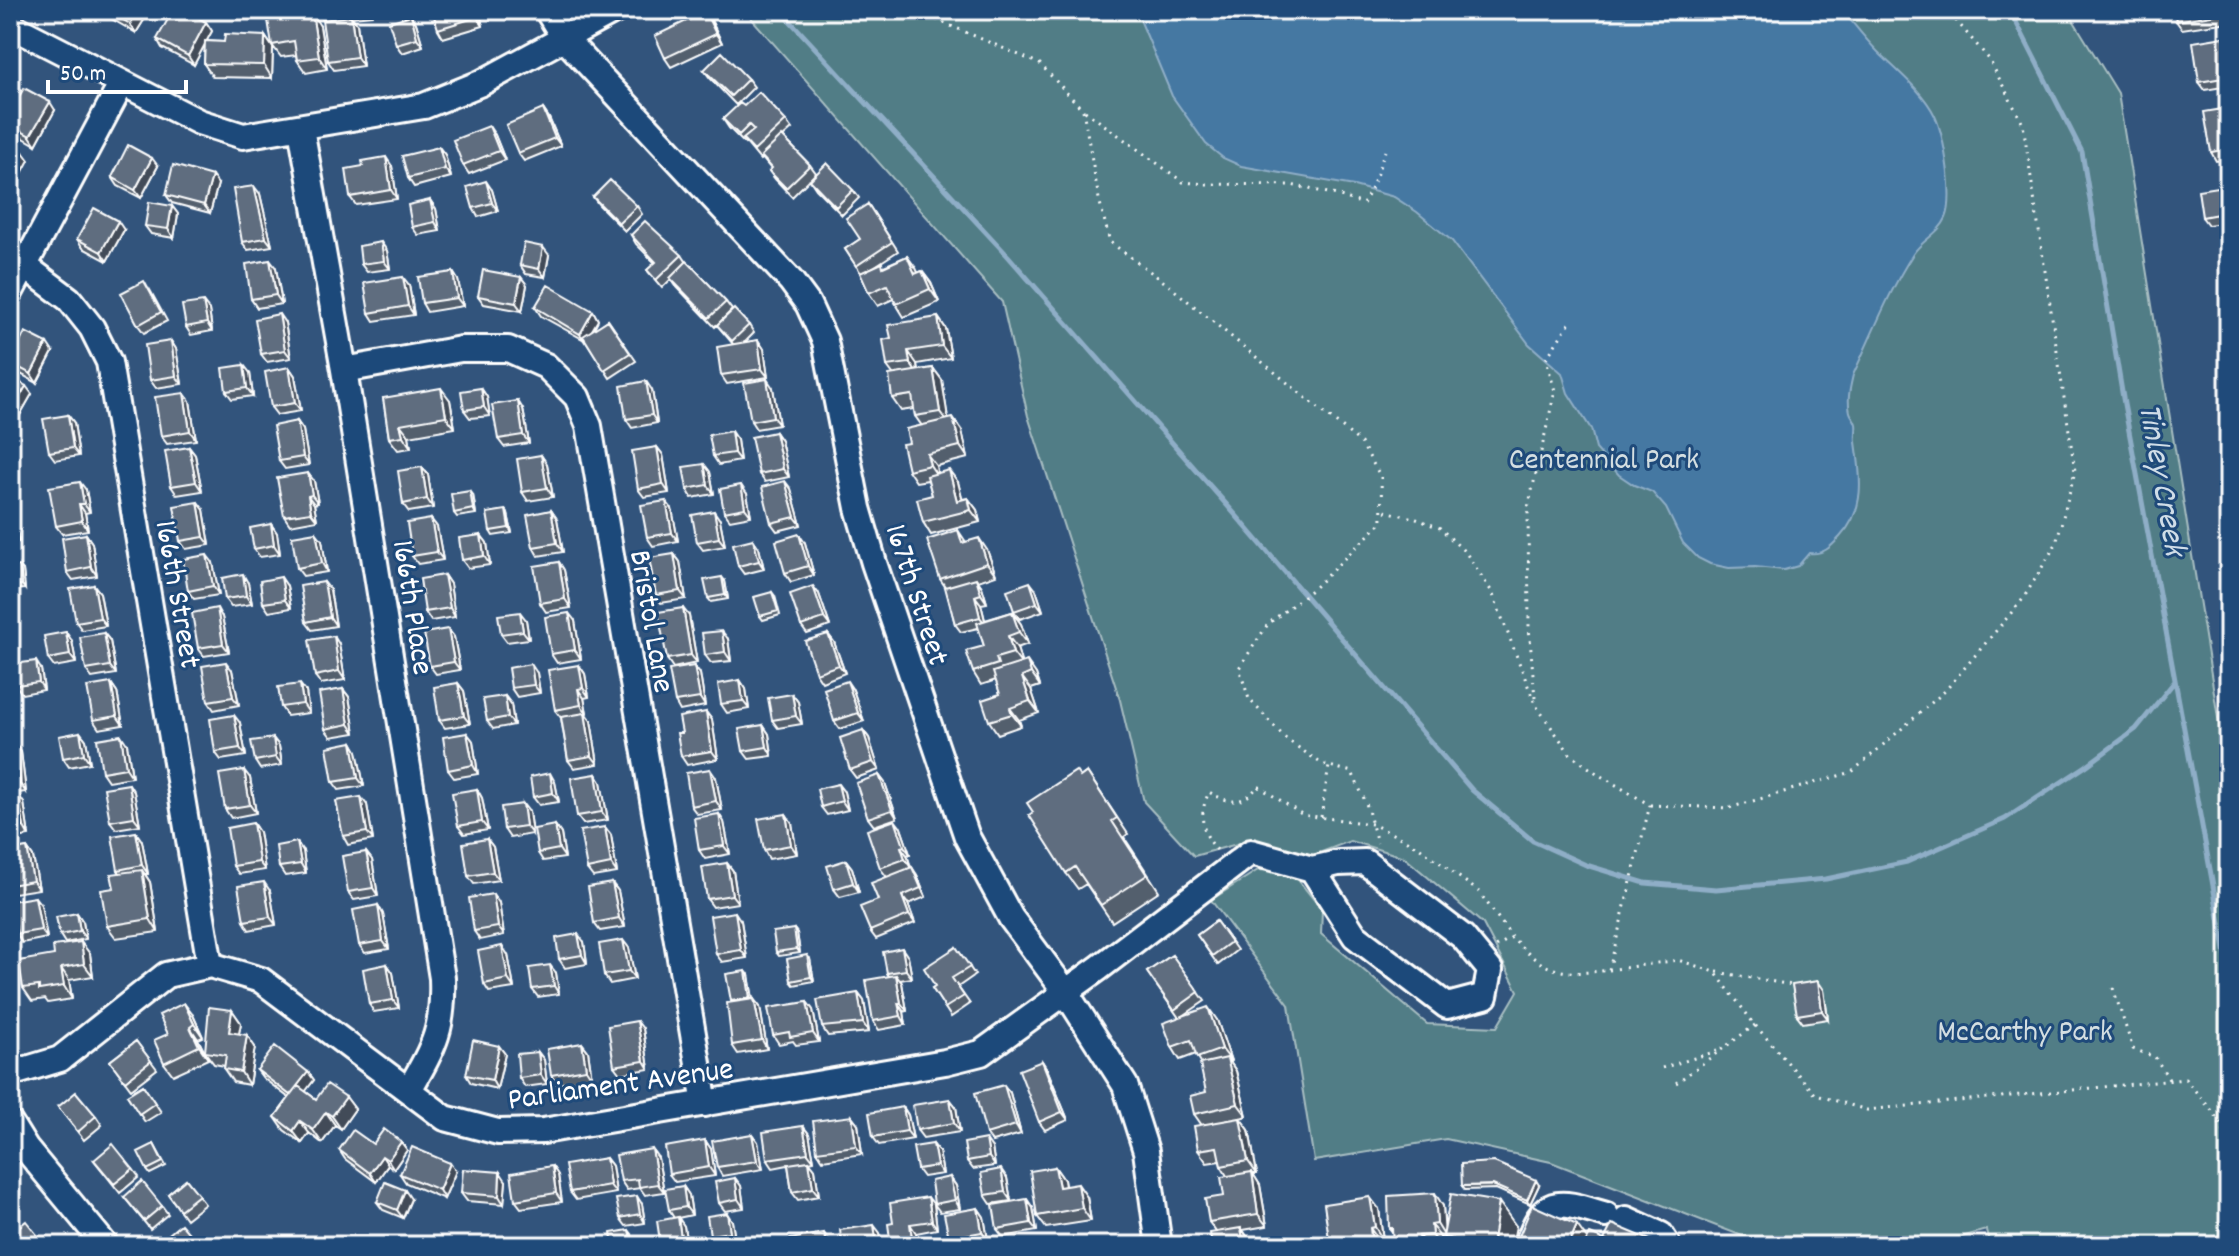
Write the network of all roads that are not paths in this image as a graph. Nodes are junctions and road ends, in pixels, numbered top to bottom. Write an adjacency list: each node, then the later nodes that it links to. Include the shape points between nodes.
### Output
1 (547, 10): 4 (street, 167th Street)
2 (616, 10): 4 (street)
3 (10, 25): 5 (street)
4 (564, 38): 6 (street, via 481,83 424,106); 12 (street, 167th Street, via 791,281 820,325 858,508 967,837 1011,918)
5 (122, 83): 6 (street, via 199,122 243,136); 7 (street)
6 (301, 128): 9 (street, 166th Place)
7 (25, 266): 8 (street); 11 (street, 166th Street, via 69,299 109,362)
8 (10, 293)
9 (344, 370): 14 (street, 166th Place, via 442,978 436,1042); 15 (street, Bristol Lane, via 461,349 508,349 546,366 577,397 589,426)
10 (1312, 869): 10 (street, via 1365,862 1463,937 1490,970 1485,996 1447,1006 1355,936); 12 (street, Parliament Avenue, via 1251,852)
11 (210, 965): 13 (street, Parliament Avenue, via 166,975 60,1059); 14 (street, Parliament Avenue, via 261,980)
12 (1065, 991): 15 (street, Parliament Avenue, via 981,1053); 18 (street, 167th Street, via 1125,1085 1146,1151)
13 (10, 1074)
14 (409, 1090): 15 (street, Parliament Avenue, via 445,1118 498,1132 543,1131)
15 (705, 1104)
16 (10, 1123): 17 (street)
17 (106, 1246)
18 (1159, 1246)
19 (1527, 1246): 20 (street, via 1534,1224 1556,1204 1616,1217 1661,1235)
20 (1668, 1246)

